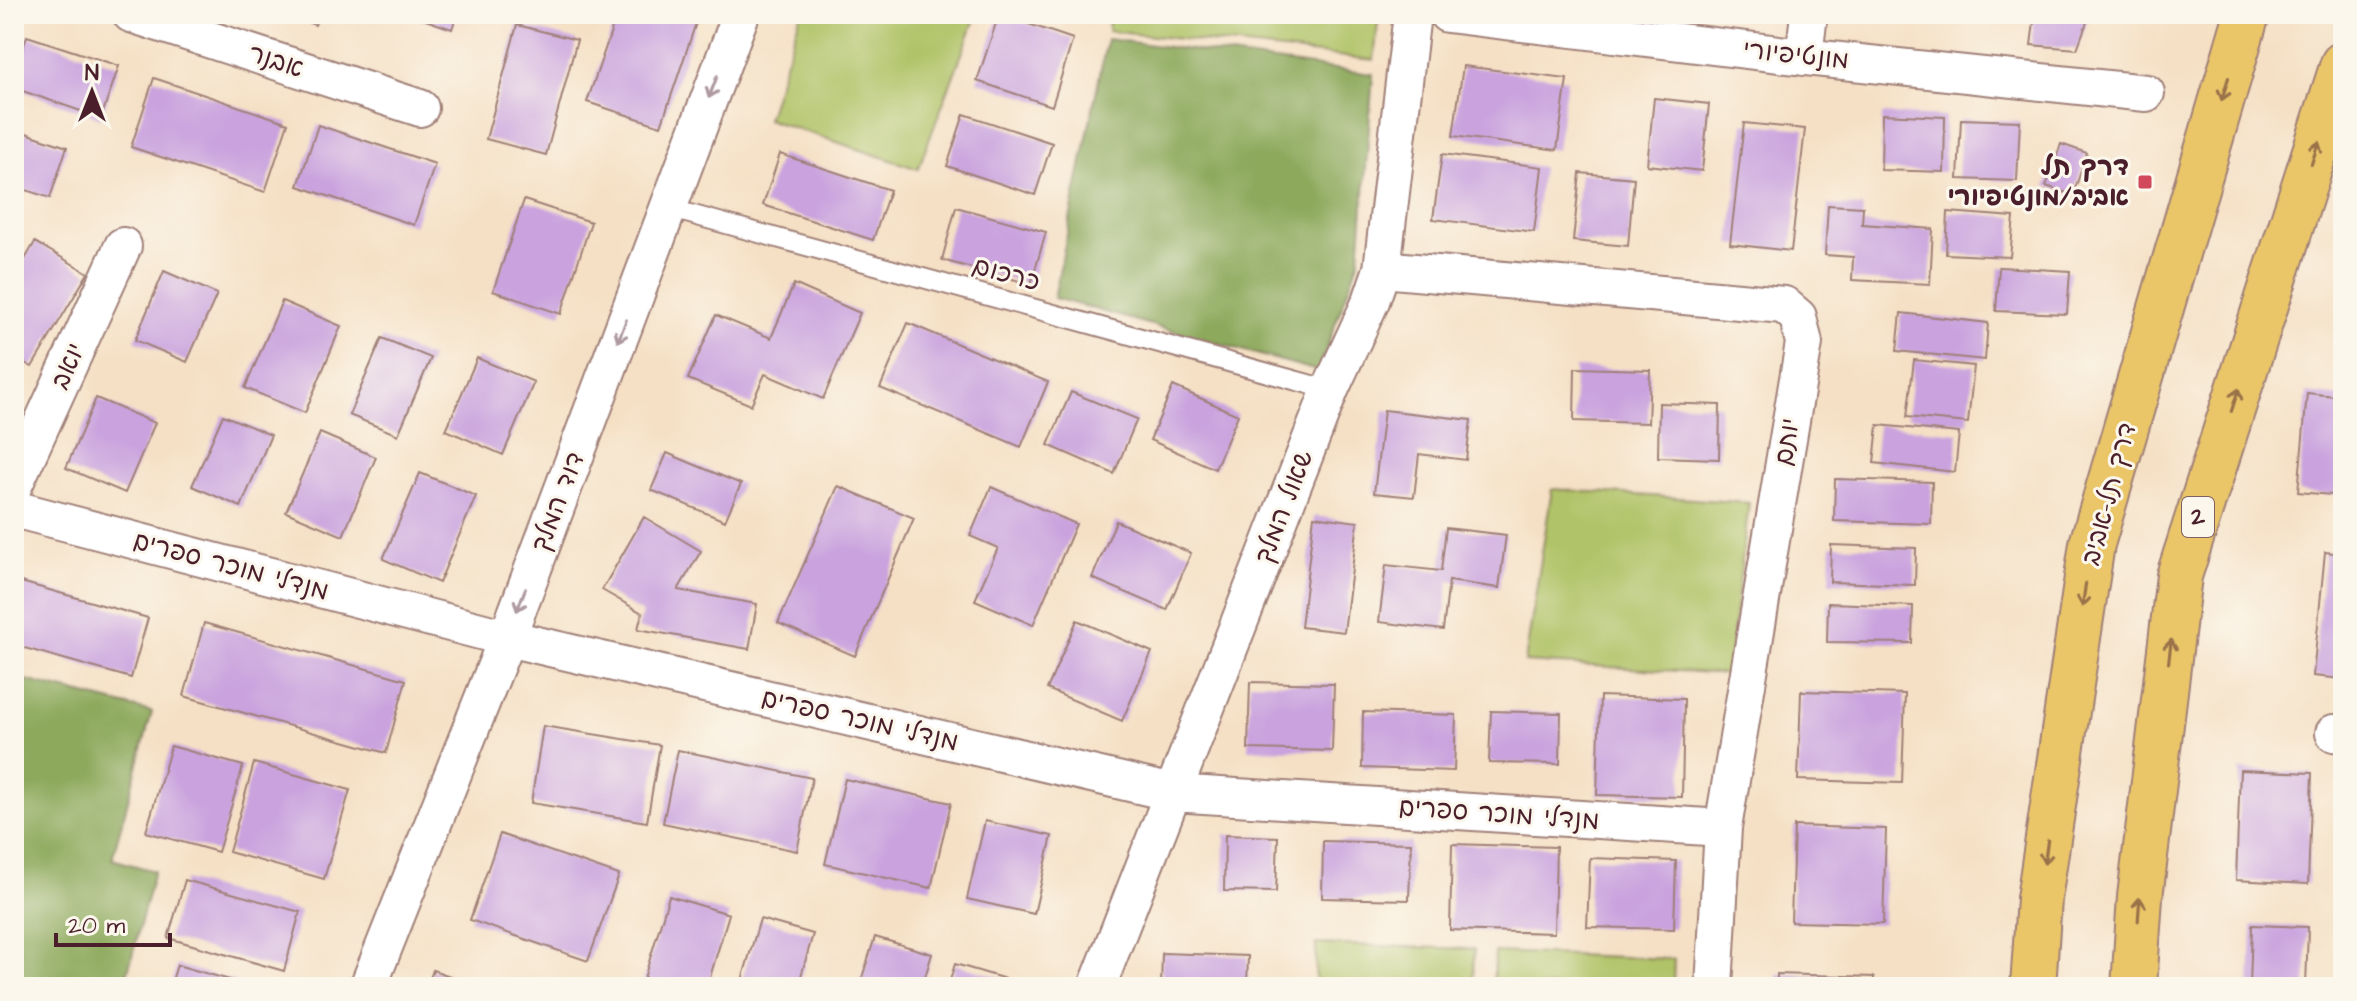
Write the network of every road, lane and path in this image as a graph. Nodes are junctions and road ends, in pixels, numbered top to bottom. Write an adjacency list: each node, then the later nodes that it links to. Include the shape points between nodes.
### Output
1 (131, 14): 10 (street, אבנר)
2 (741, 14): 11 (street, דוד המלך, one-way to 11)
3 (1412, 14): 13 (street, שאול המלך)
4 (1447, 14): 7 (street, מונטיפיורי)
5 (1809, 14): 7 (street)
6 (2247, 14): 23 (highway, דרך תל-אביב, one-way to 23, via 2092,544 2039,899)
7 (1804, 57): 9 (street, מונטיפיורי)
8 (2343, 64): 24 (highway, 2, one-way to 8, via 2179,576)
9 (2146, 93)
10 (420, 108)
11 (668, 208): 14 (lane, כרכום); 17 (street, דוד המלך, one-way to 17)
12 (123, 246): 15 (street, יואב)
13 (1382, 269): 14 (street, שאול המלך); 19 (street, יותם, via 1784,305 1798,317 1804,343)
14 (1330, 390): 18 (street, שאול המלך)
15 (14, 485)
16 (14, 509): 17 (street, מנדלי מוכר ספרים)
17 (507, 638): 18 (street, מנדלי מוכר ספרים); 20 (street, דוד המלך)
18 (1173, 793): 19 (street, מנדלי מוכר ספרים); 21 (street, שאול המלך)
19 (1723, 828): 22 (street, יותם)
20 (368, 987)
21 (1097, 987)
22 (1714, 987)
23 (2033, 987)
24 (2134, 987)

